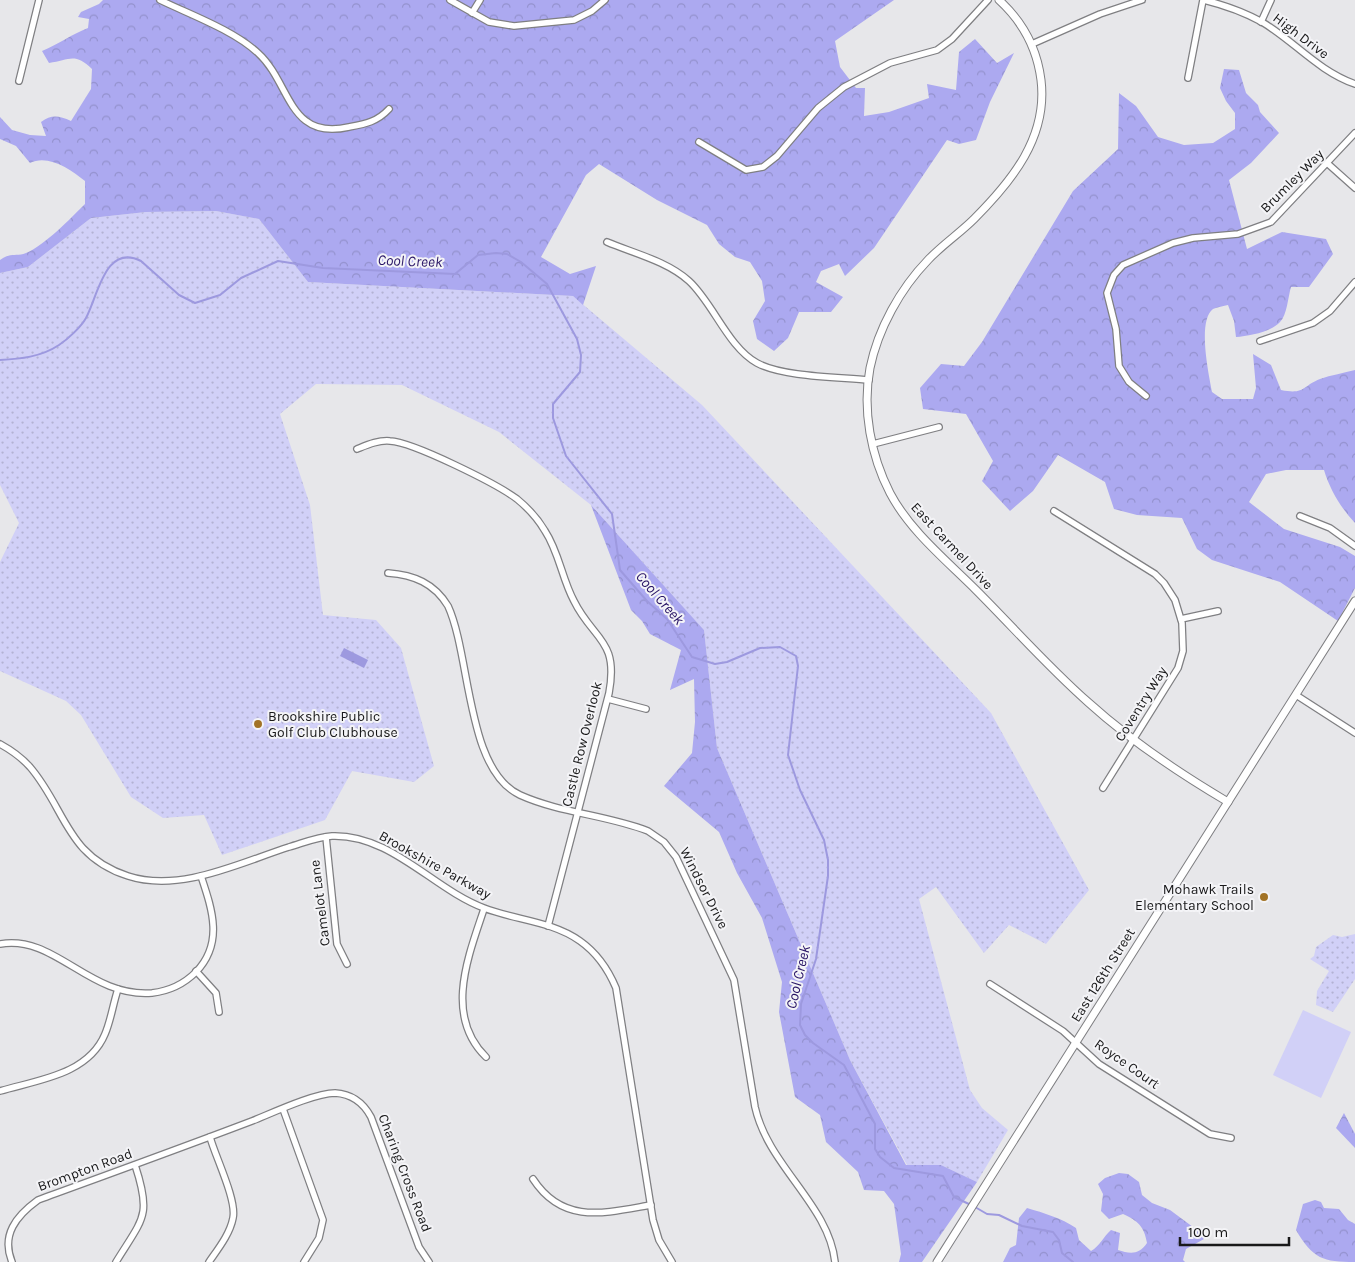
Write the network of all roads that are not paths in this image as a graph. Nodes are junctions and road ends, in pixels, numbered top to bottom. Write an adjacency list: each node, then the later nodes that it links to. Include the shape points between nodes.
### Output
1 (39, 0): 15 (street)
2 (160, 0): 17 (street, via 242,41 258,53 272,69 294,110 313,126 331,130 374,122)
3 (450, 0): 11 (street)
4 (480, 0): 11 (street)
5 (606, 0): 11 (street, via 574,20 552,24 514,26 489,22)
6 (988, 0): 19 (street, via 952,39 937,50 890,64 844,88 818,108 778,156 763,167 746,170)
7 (999, 0): 13 (street, East Carmel Drive)
8 (1140, 0): 13 (street)
9 (1203, 0): 12 (street, High Drive, via 1224,5); 14 (street)
10 (1271, 0): 12 (street)
11 (472, 13)
12 (1261, 22): 16 (street, High Drive, via 1311,60)
13 (1032, 44): 25 (street, East Carmel Drive, via 1039,65 1042,103 1032,145 1000,191 974,219 928,259 904,290 874,351)
14 (1188, 78)
15 (19, 81)
16 (1355, 84)
17 (389, 109)
18 (1355, 133): 20 (street, Brumley Way)
19 (699, 142)
20 (1327, 163): 21 (street); 26 (street, Brumley Way, via 1266,225 1238,234 1173,243 1123,265 1114,275 1107,293 1116,329 1119,366 1129,382)
21 (1355, 188)
22 (607, 242): 25 (street, via 666,266 688,280 741,349 755,362 776,370)
23 (1355, 282): 24 (street, via 1330,311 1313,323)
24 (1260, 341)
25 (869, 380): 28 (street, East Carmel Drive, via 867,408)
26 (1146, 396)
27 (939, 426): 28 (street)
28 (872, 444): 41 (street, East Carmel Drive, via 891,494 919,533 1088,703)
29 (356, 449): 38 (street, Castle Row Overlook, via 381,441 403,443 495,486 523,504 549,536 575,604 609,652 612,677)
30 (1054, 511): 36 (street, Coventry Way, via 1155,574 1170,592)
31 (1300, 516): 32 (street, via 1319,522)
32 (1355, 546)
33 (388, 573): 45 (street, Windsor Drive, via 421,580 434,589 448,606 485,755 497,777 519,794)
34 (1355, 601): 37 (street, East 126th Street)
35 (1218, 611): 36 (street)
36 (1181, 619): 41 (street, Coventry Way, via 1184,638 1178,668)
37 (1296, 695): 40 (street); 44 (street, East 126th Street)
38 (608, 699): 39 (street); 45 (street, Castle Row Overlook)
39 (646, 709)
40 (1355, 733)
41 (1134, 740): 43 (street, Coventry Way); 44 (street, East Carmel Drive)
42 (0, 744): 47 (street, Brookshire Parkway, via 30,767 71,834 96,860 128,876 150,881)
43 (1103, 788)
44 (1228, 802): 56 (street, East 126th Street)
45 (578, 812): 49 (street, Castle Row Overlook); 71 (street, Windsor Drive, via 648,831 664,842 676,857 734,980 761,1128 776,1156 823,1224 830,1239)
46 (326, 837): 47 (street, Brookshire Parkway); 48 (street, Brookshire Parkway, via 355,838 380,847); 51 (street, Camelot Lane, via 337,944)
47 (200, 876): 52 (street, via 213,916 214,935 209,952)
48 (484, 909): 49 (street, Brookshire Parkway); 57 (street, via 461,1000 470,1036)
49 (548, 926): 64 (street, Brookshire Parkway, via 572,936 593,952 616,988)
50 (0, 944): 54 (street, via 14,942 38,947 91,978)
51 (346, 964)
52 (196, 972): 54 (street, via 162,991 146,993); 55 (street, via 216,993)
53 (990, 984): 56 (street, Royce Court)
54 (118, 989): 58 (street, via 106,1033 86,1059 66,1072)
55 (219, 1012)
56 (1076, 1042): 61 (street, Royce Court, via 1100,1064 1210,1134); 72 (street, East 126th Street)
57 (486, 1057)
58 (0, 1091)
59 (283, 1109): 60 (street, Charing Cross Road); 65 (street, Charing Cross Road, via 333,1093 357,1099 366,1107); 69 (street, via 322,1220 319,1238)
60 (210, 1137): 62 (street, Brompton Road); 68 (street, via 234,1217)
61 (1230, 1138)
62 (135, 1165): 66 (street, Brompton Road, via 38,1200 24,1210 13,1224 8,1239); 67 (street, via 144,1192 144,1213)
63 (534, 1179): 64 (street, via 549,1199 576,1212 596,1213)
64 (651, 1205): 70 (street, Brookshire Parkway, via 659,1240)
65 (427, 1261)
66 (12, 1262)
67 (116, 1262)
68 (209, 1262)
69 (304, 1262)
70 (672, 1262)
71 (834, 1262)
72 (937, 1262)

